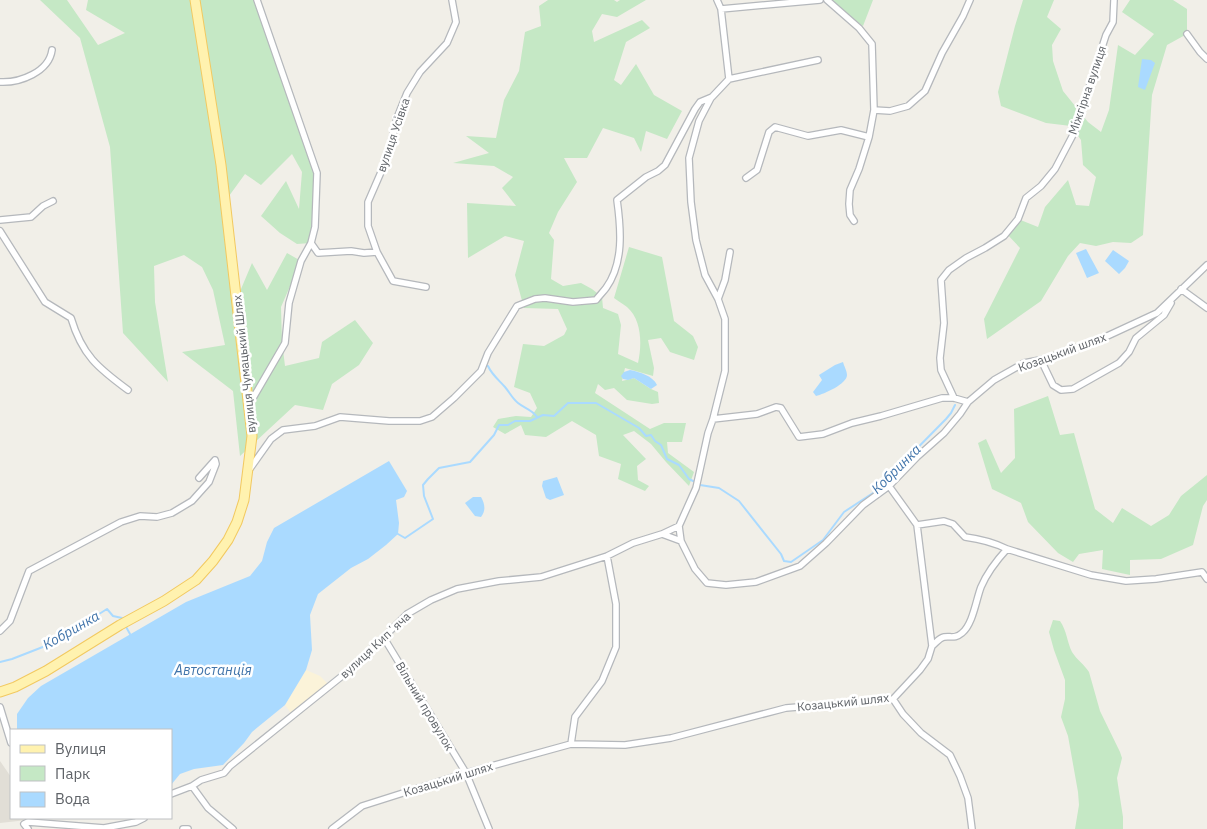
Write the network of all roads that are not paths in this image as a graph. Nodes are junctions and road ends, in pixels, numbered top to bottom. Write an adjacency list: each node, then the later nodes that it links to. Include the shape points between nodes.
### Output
1 (195, 0): 37 (main road, вулиця Чумацький Шлях, via 222,165)
2 (257, 0): 24 (street, via 317,173)
3 (452, 0): 25 (street, вулиця Усівка, via 456,22 448,43 420,72 408,93 397,118 388,156 368,202 368,226)
4 (717, 0): 9 (street)
5 (820, 0): 9 (street)
6 (827, 0): 17 (street, via 860,28 872,44)
7 (970, 0): 17 (street, via 925,91 908,106 890,111)
8 (1114, 0): 35 (street, Міжгірна вулиця, via 1113,22 1075,131 1055,169 1026,198 1018,219 1004,236 966,258 942,280 941,370)
9 (721, 9): 14 (street)
10 (1187, 34): 12 (street)
11 (52, 50): 15 (street, via 51,56 34,74)
12 (1207, 59)
13 (818, 60): 14 (street)
14 (729, 79): 16 (street)
15 (0, 82)
16 (712, 97): 31 (street, via 699,121 690,158 691,202 705,274); 39 (street, via 694,109 665,165 617,200 619,256 615,272 596,300 573,302 546,298 516,306 481,371 432,417 420,421 340,417 315,426 283,430 271,440)
17 (874, 110): 18 (street)
18 (869, 136): 19 (street, via 841,130 808,136 775,127 769,132 757,170); 22 (street, via 850,190 850,215)
19 (746, 178)
20 (54, 201): 21 (street, via 31,217)
21 (0, 220)
22 (854, 221)
23 (0, 231): 34 (street, via 45,302 71,318 89,358)
24 (312, 243): 25 (street, via 318,253); 37 (street, via 301,261 289,303 285,343)
25 (377, 252): 28 (street, вулиця Усівка, via 393,281)
26 (730, 252): 31 (street)
27 (1207, 265): 29 (street, Козацький шлях)
28 (426, 287)
29 (1181, 290): 30 (street, Козацький шлях); 32 (street)
30 (1175, 296): 33 (street, Козацький шлях, via 1157,313 1103,338); 33 (street, via 1164,315 1136,338 1119,363 1073,389 1061,390 1054,385)
31 (718, 299): 38 (street, via 724,319 725,372)
32 (1207, 308)
33 (1041, 360): 36 (street, Козацький шлях, via 1024,363 994,380)
34 (128, 390)
35 (954, 398): 36 (street); 38 (street, via 942,398 824,434 799,437 781,408 776,406 757,414)
36 (968, 402): 41 (street, Козацький шлях, via 944,433)
37 (249, 405): 39 (main road, вулиця Чумацький Шлях, via 252,436)
38 (713, 419): 43 (street, via 696,488)
39 (248, 472): 52 (main road, вулиця Чумацький Шлях, via 237,522 228,540 196,580 46,671)
40 (199, 478): 49 (street, via 215,460 209,482 192,501 172,513 140,516 121,522 29,571 10,621)
41 (889, 486): 42 (street); 45 (street, via 863,505 800,566 756,582 707,583)
42 (917, 525): 46 (street, via 944,521 953,524 965,537 986,540); 51 (street)
43 (679, 526): 44 (street, вулиця Кипʼяча); 45 (street)
44 (662, 534): 45 (street); 47 (street, вулиця Кипʼяча)
45 (681, 541)
46 (1007, 549): 48 (street, via 1090,574 1126,581 1202,572); 51 (street, via 989,572 968,626 954,638 945,637)
47 (607, 556): 50 (street, вулиця Кипʼяча, via 542,577 457,589 406,614); 56 (street, via 616,604 616,647 602,681 575,717)
48 (1207, 579)
49 (0, 631)
50 (384, 638): 57 (street, Вільний провулок); 58 (street, вулиця Кипʼяча, via 224,773)
51 (932, 646): 53 (street, Козацький шлях, via 920,670)
52 (0, 692)
53 (893, 698): 56 (street, Козацький шлях, via 786,708 671,738 626,745); 70 (street, via 921,733 950,755 968,798)
54 (0, 707): 55 (street)
55 (10, 740)
56 (571, 744): 57 (street, Козацький шлях)
57 (466, 774): 68 (street, Козацький шлях, via 362,806); 69 (street, Вільний провулок)
58 (192, 786): 59 (street, вулиця Кипʼяча); 67 (street, via 208,808)
59 (172, 794)
60 (60, 819): 62 (street)
61 (142, 819): 62 (street, via 104,828)
62 (64, 824): 63 (street, via 28,822 24,824); 64 (street)
63 (28, 829)
64 (77, 829)
65 (183, 829): 66 (street)
66 (188, 829)
67 (233, 829)
68 (332, 829)
69 (489, 829)
70 (972, 829)

